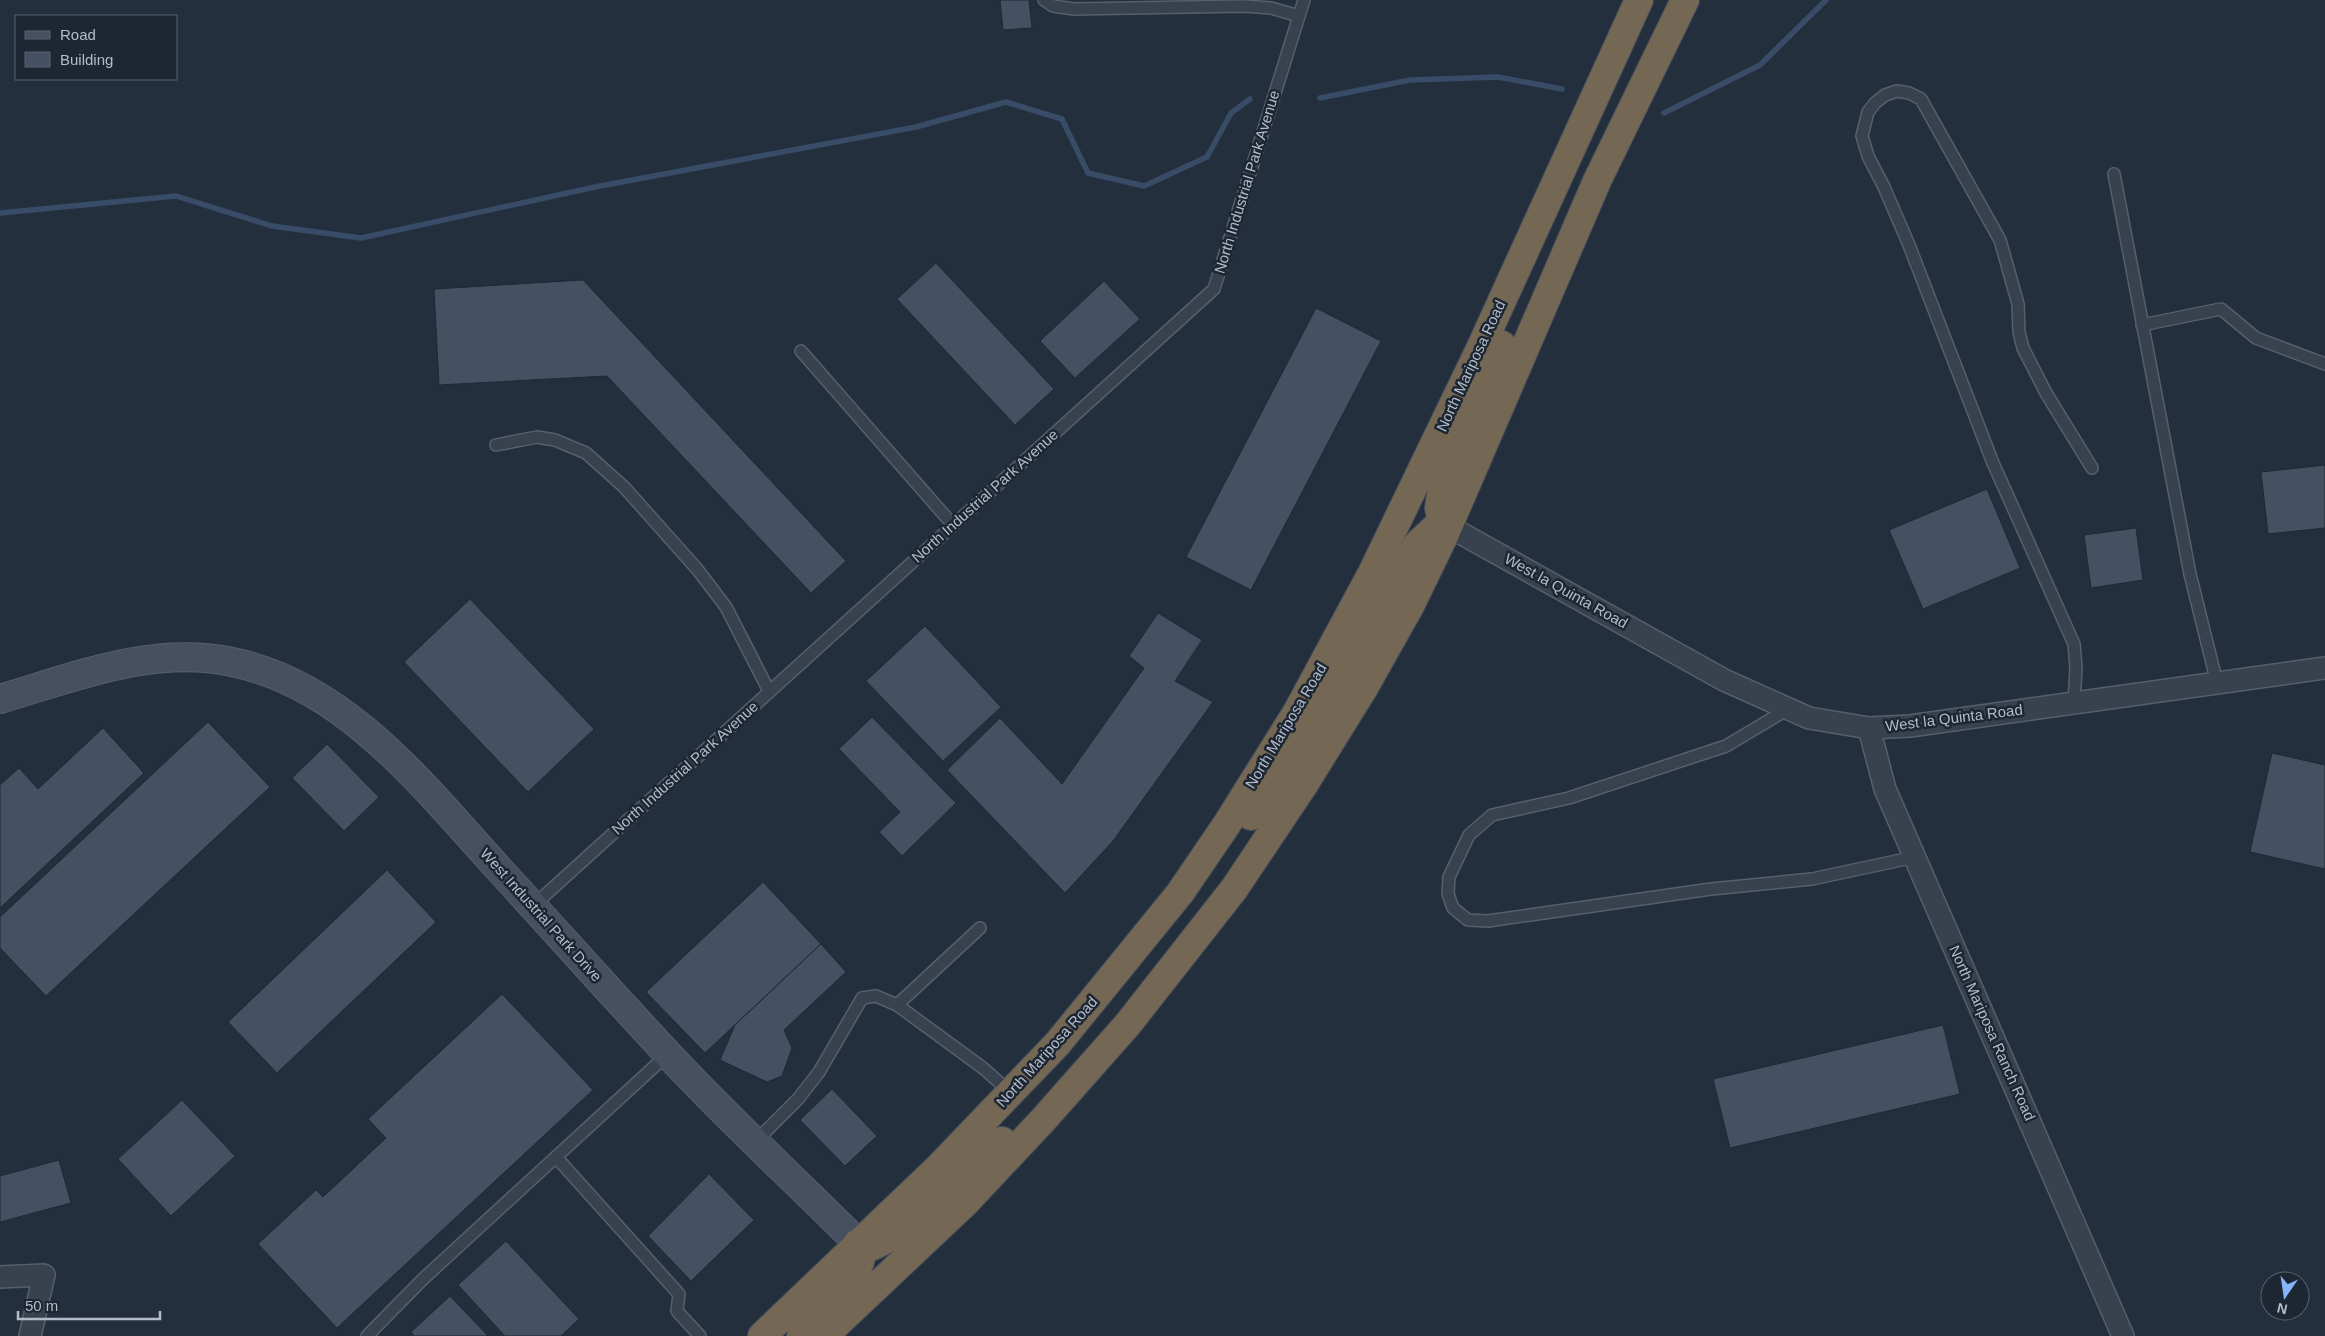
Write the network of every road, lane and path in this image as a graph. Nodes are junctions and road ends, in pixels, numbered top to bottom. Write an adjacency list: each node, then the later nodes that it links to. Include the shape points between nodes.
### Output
1 (1044, 0): 5 (lane, via 1052,6 1074,9 1244,6 1271,8)
2 (1304, 0): 5 (lane, North Industrial Park Avenue)
3 (1683, 3): 7 (highway, North Mariposa Road)
4 (1636, 7): 7 (highway, North Mariposa Road, via 1599,86)
5 (1299, 16): 13 (lane, North Industrial Park Avenue, via 1214,289)
6 (2114, 174): 8 (lane)
7 (1574, 182): 14 (highway, North Mariposa Road); 25 (highway, North Mariposa Road, via 1305,697 1227,824 1180,892)
8 (2142, 324): 10 (lane, via 2221,309 2256,338); 16 (lane, via 2190,574)
9 (801, 351): 13 (lane)
10 (2325, 364)
11 (496, 445): 17 (lane, via 537,437 555,440 586,453 624,487 697,569 726,607)
12 (2092, 468): 19 (lane, via 2023,348 2018,304 2000,240 1921,99 1897,91 1885,95 1868,112 1864,122 1862,136 1868,156 1909,245 1993,463 2074,644)
13 (952, 526): 17 (lane, North Industrial Park Avenue)
14 (1448, 526): 20 (street, West la Quinta Road, via 1724,680); 25 (highway, via 1435,528 1417,546 1305,740 1263,800 1170,916); 27 (highway, North Mariposa Road, via 1401,622 1303,786 1234,889)
15 (2325, 668): 16 (street, West la Quinta Road)
16 (2217, 683): 19 (street, West la Quinta Road)
17 (769, 691): 23 (lane, North Industrial Park Avenue)
18 (0, 699): 23 (street, West Industrial Park Drive, via 125,662 182,656 241,664 277,676 325,700 375,738)
19 (2074, 703): 21 (street, West la Quinta Road, via 1910,726)
20 (1788, 709): 21 (street, West la Quinta Road, via 1809,718); 22 (lane, via 1726,746 1569,798 1492,815 1469,835 1449,878 1448,894 1453,908 1468,920 1488,921 1711,889 1812,879)
21 (1869, 728): 22 (street, North Mariposa Ranch Road, via 1885,789)
22 (1915, 857): 40 (street, North Mariposa Ranch Road)
23 (533, 906): 28 (street, West Industrial Park Drive)
24 (980, 928): 26 (lane)
25 (1094, 1000): 29 (highway, North Mariposa Road)
26 (897, 1005): 29 (lane, via 983,1068); 30 (lane, via 876,996 862,998 819,1072 798,1099)
27 (1128, 1024): 32 (highway, via 906,1226 873,1246); 39 (highway, North Mariposa Road, via 966,1202)
28 (668, 1054): 30 (street, West Industrial Park Drive); 31 (lane)
29 (1012, 1094): 32 (highway, North Mariposa Road)
30 (756, 1141): 32 (street, West Industrial Park Drive)
31 (556, 1157): 35 (lane); 36 (lane, via 679,1294 677,1311)
32 (858, 1243): 37 (highway, North Mariposa Road); 38 (highway, via 862,1250 861,1258 852,1277)
33 (0, 1277): 34 (street, via 44,1275)
34 (30, 1336)
35 (367, 1336)
36 (700, 1336)
37 (762, 1336)
38 (801, 1336)
39 (824, 1336)
40 (2123, 1336)

